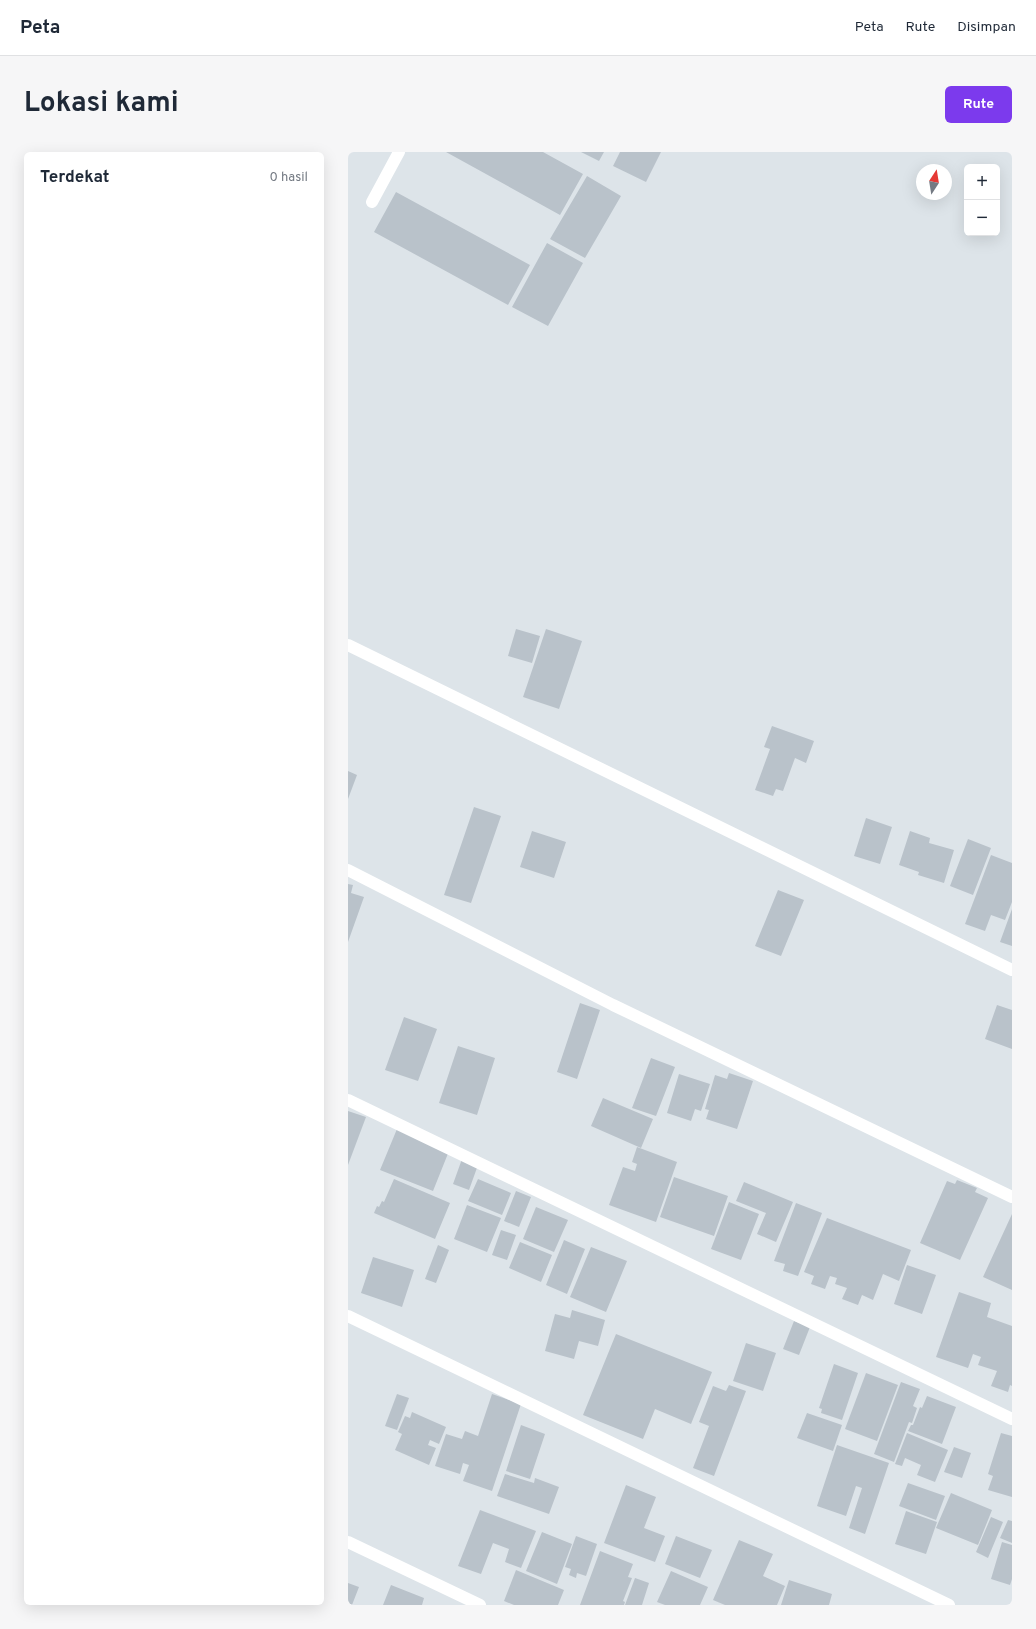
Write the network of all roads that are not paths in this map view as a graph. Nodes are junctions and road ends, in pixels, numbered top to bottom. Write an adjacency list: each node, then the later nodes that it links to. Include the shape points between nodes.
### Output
1 (399, 152): 2 (street)
2 (372, 202)
3 (348, 645): 5 (street)
4 (348, 870): 7 (street, via 613,1005)
5 (1012, 970)
6 (348, 1100): 9 (street)
7 (1012, 1197)
8 (348, 1316): 12 (street)
9 (1012, 1419)
10 (348, 1542): 11 (street)
11 (480, 1605)
12 (949, 1605)

